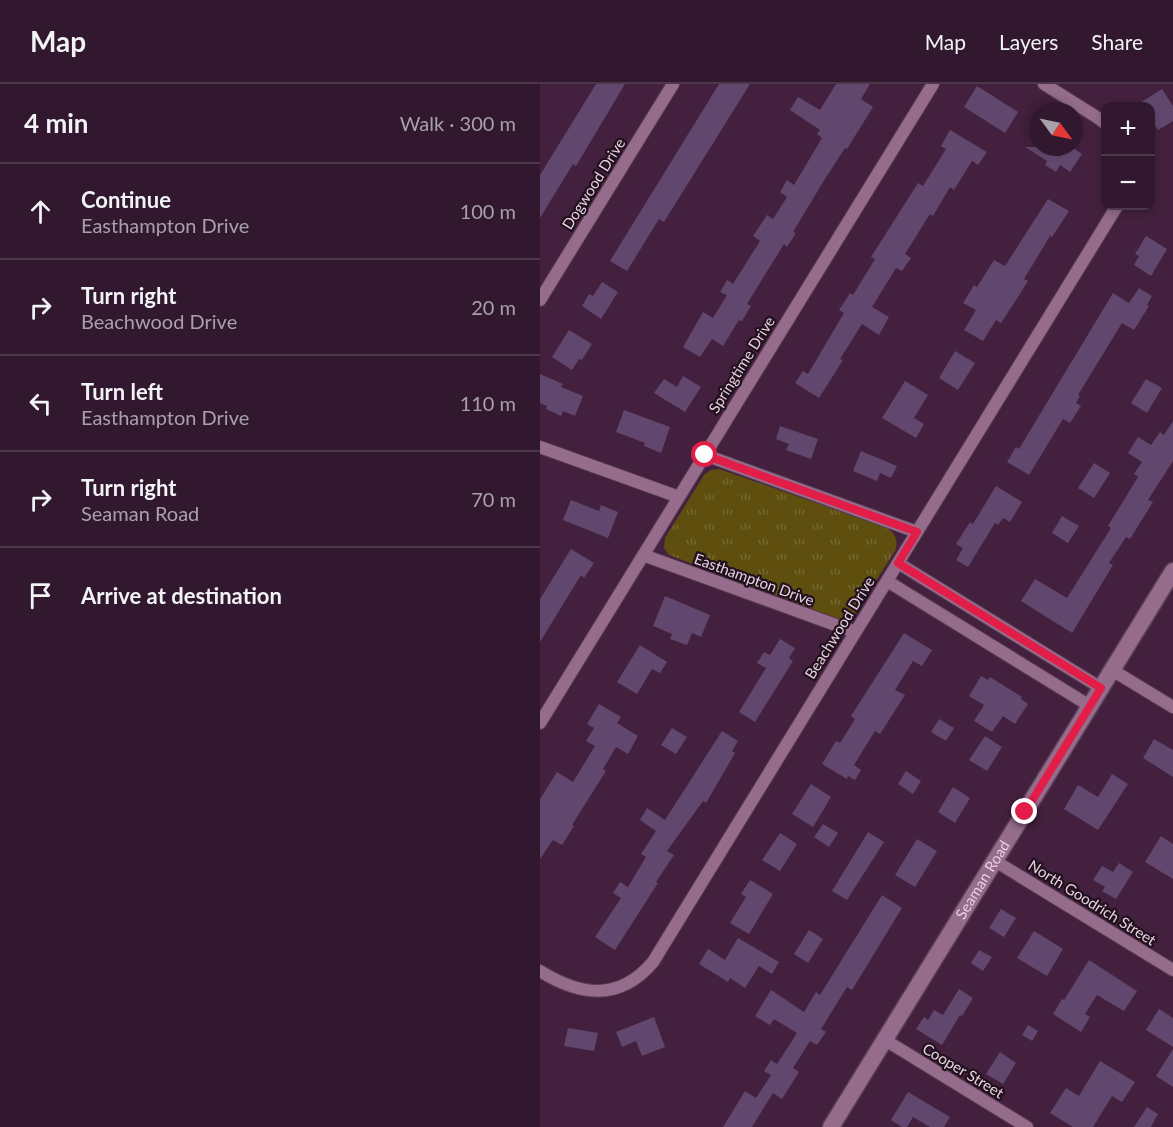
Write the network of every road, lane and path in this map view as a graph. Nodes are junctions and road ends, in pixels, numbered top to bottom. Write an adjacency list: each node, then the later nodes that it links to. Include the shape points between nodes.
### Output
1 (673, 84): 6 (street, Dogwood Drive)
2 (933, 84): 8 (street, Springtime Drive)
3 (1044, 84): 4 (street)
4 (1101, 120)
5 (1115, 210): 10 (street, Beachwood Drive)
6 (540, 300)
7 (540, 447): 9 (street)
8 (705, 455): 9 (street, Springtime Drive); 10 (street)
9 (679, 497): 11 (street, Springtime Drive)
10 (917, 532): 12 (street, Beachwood Drive)
11 (643, 555): 15 (street, Easthampton Drive); 20 (street, Springtime Drive)
12 (898, 563): 14 (street, Beachwood Drive); 17 (street)
13 (1173, 571): 16 (street, Seaman Road)
14 (887, 581): 15 (street, Beachwood Drive); 18 (street)
15 (855, 632): 23 (street, Beachwood Drive, via 652,962 635,980 611,990 591,992 561,983)
16 (1112, 670): 17 (street, Seaman Road); 19 (street)
17 (1101, 688): 18 (street, Seaman Road)
18 (1090, 706): 21 (street, Seaman Road)
19 (1173, 707)
20 (540, 723)
21 (995, 861): 22 (street, North Goodrich Street); 24 (street, Seaman Road)
22 (1173, 970)
23 (540, 971)
24 (885, 1040): 25 (street, Seaman Road); 26 (street, Cooper Street)
25 (831, 1127)
26 (1027, 1127)

